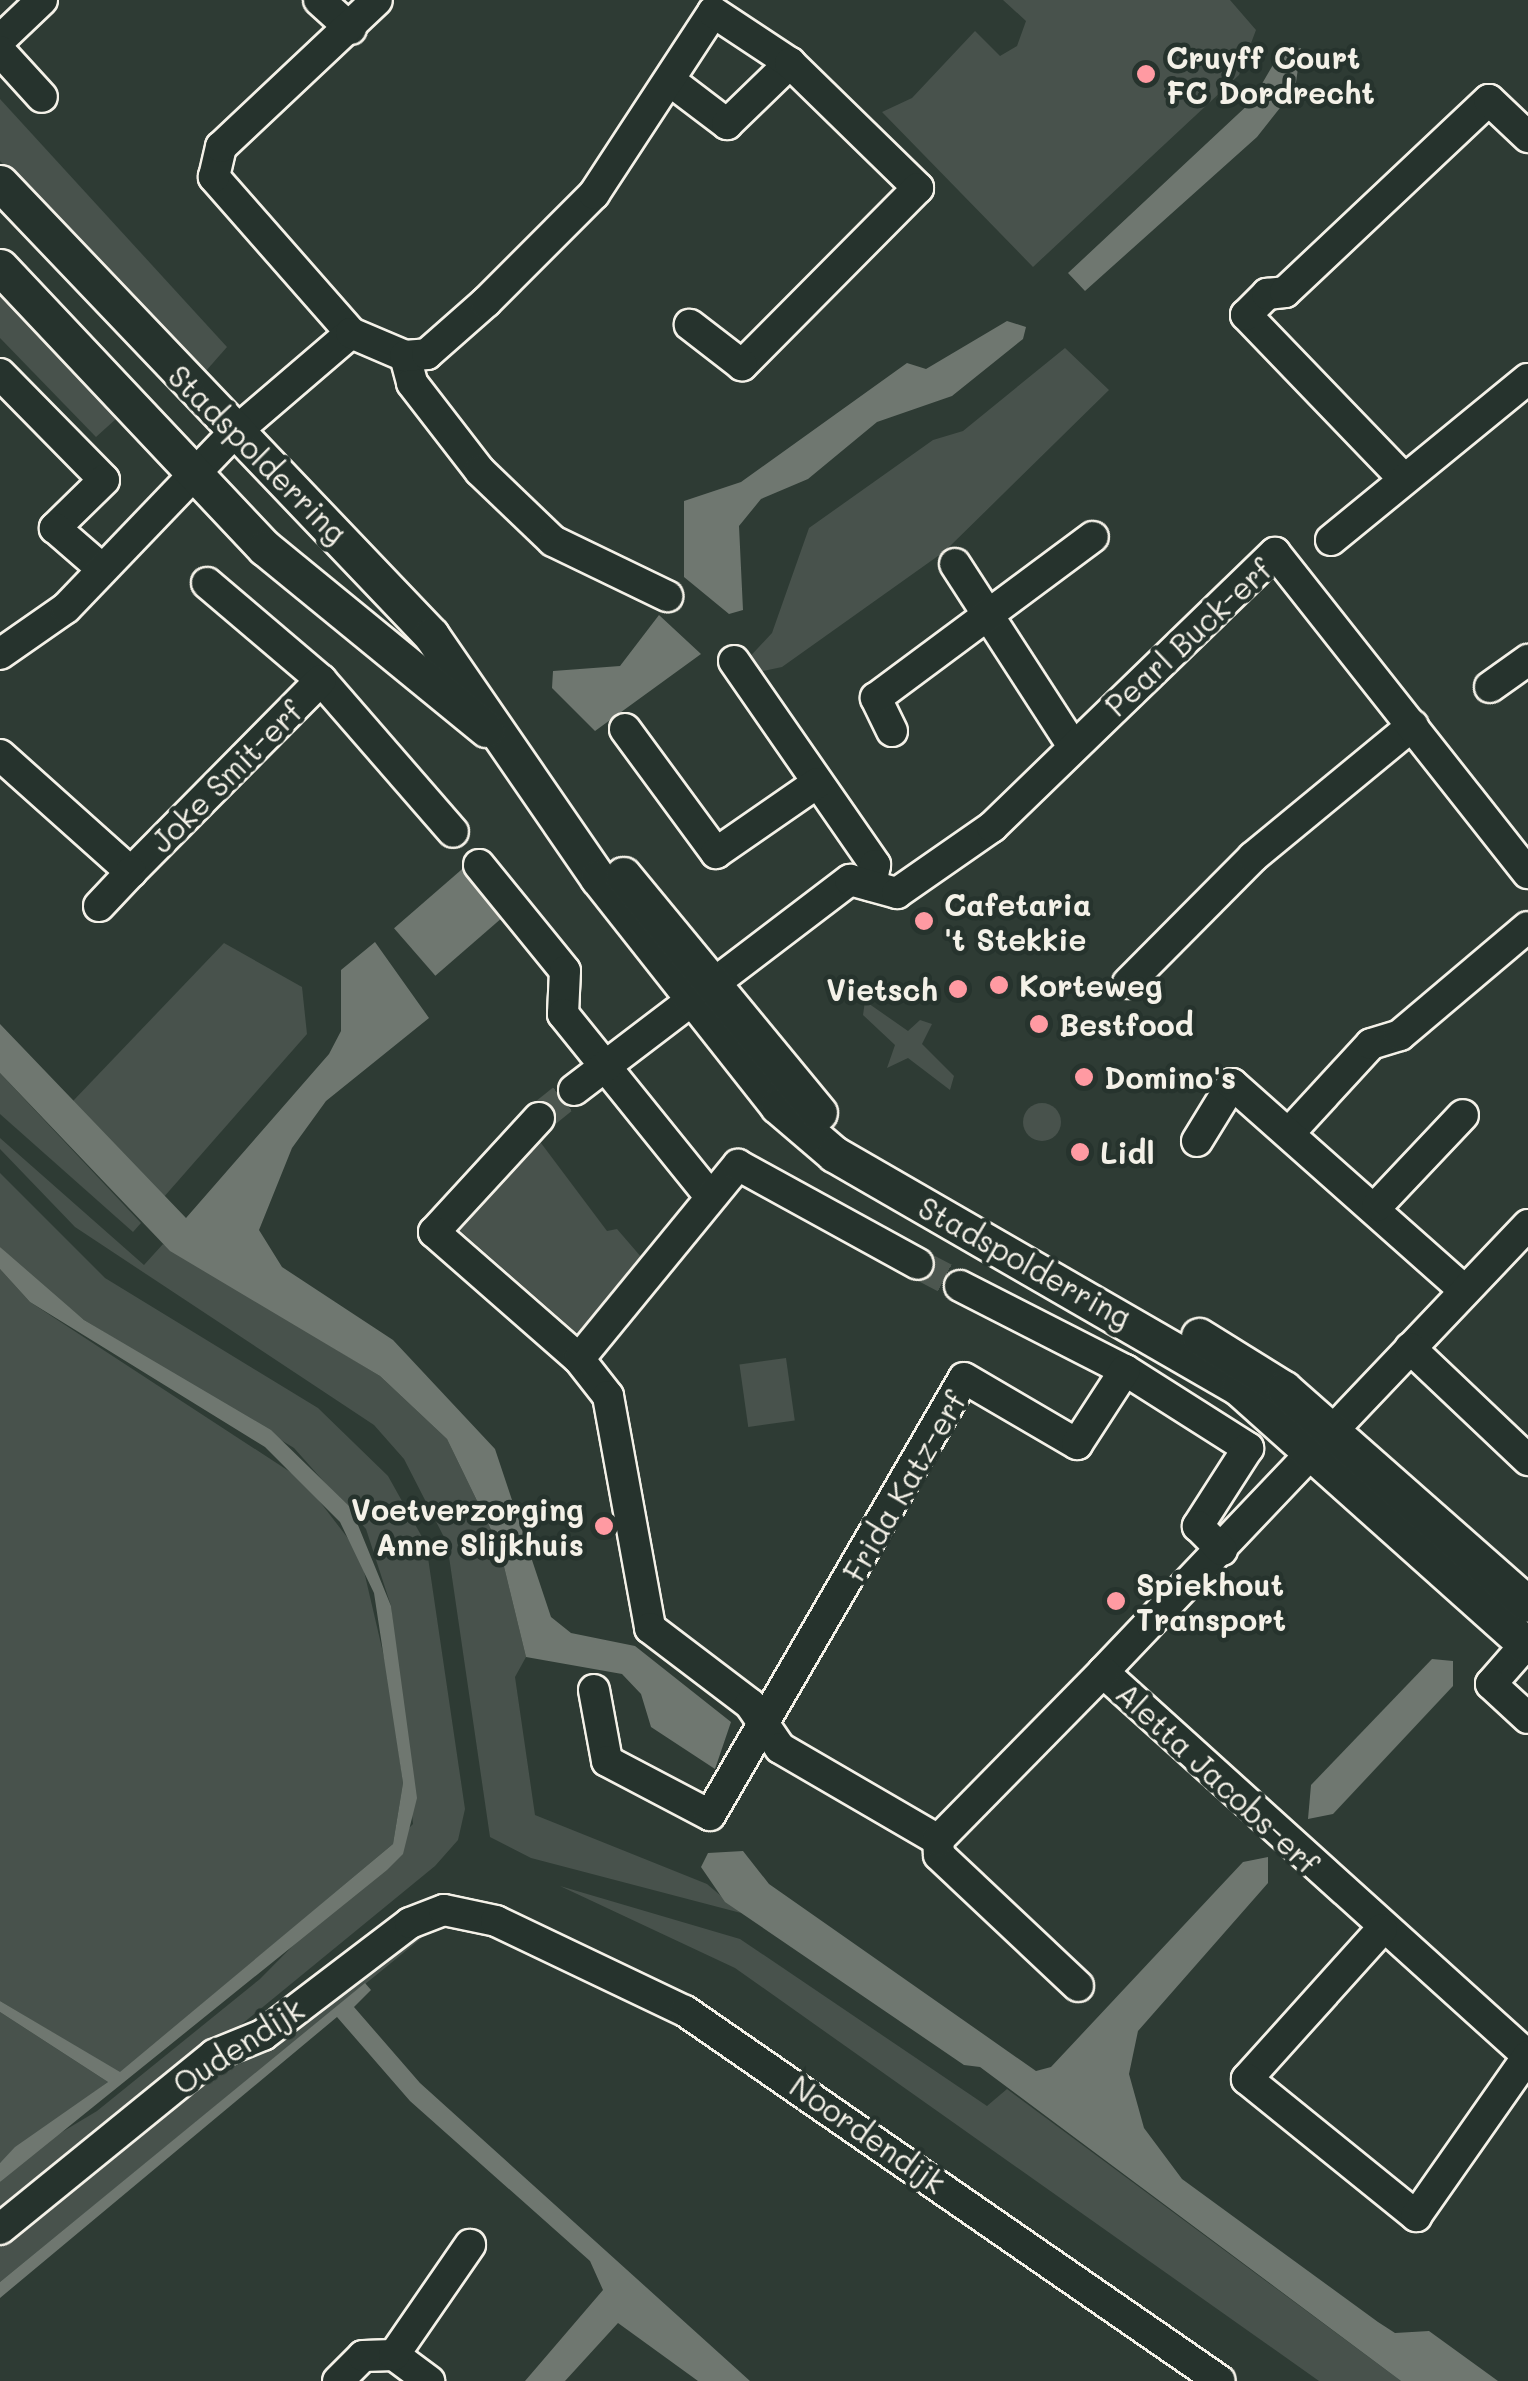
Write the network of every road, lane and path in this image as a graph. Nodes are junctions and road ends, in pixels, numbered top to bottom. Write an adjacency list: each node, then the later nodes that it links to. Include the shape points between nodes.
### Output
1 (42, 0): 5 (street)
2 (319, 0): 4 (street)
3 (376, 0): 4 (street)
4 (351, 29): 14 (street, via 221,146 214,177)
5 (0, 40)
6 (0, 50): 9 (street)
7 (790, 62): 8 (street, via 727,124); 8 (street, via 714,12); 13 (street, via 918,188 742,365)
8 (673, 83): 15 (street, via 562,231 427,354)
9 (42, 97)
10 (1528, 137): 20 (street, via 1489,100 1284,292 1267,294 1246,316)
11 (0, 183): 18 (street, Stadspolderring)
12 (0, 267): 19 (street, Stadspolderring)
13 (690, 325)
14 (351, 333): 15 (street); 18 (street)
15 (404, 356): 26 (street, via 412,383 480,470 553,541)
16 (0, 374): 24 (street, via 104,480 56,528)
17 (1528, 380): 20 (street)
18 (232, 434): 19 (street); 36 (street, Stadspolderring, via 432,635)
19 (193, 478): 24 (street); 36 (street, Stadspolderring)
20 (1402, 478): 22 (street)
21 (1093, 537): 27 (street)
22 (1330, 540)
23 (955, 564): 27 (street)
24 (101, 568): 28 (street, via 66,608)
25 (207, 582): 31 (street, Joke Smit-erf)
26 (666, 596)
27 (988, 616): 35 (street, via 876,698); 37 (street)
28 (0, 654)
29 (1528, 660): 32 (street)
30 (734, 661): 39 (street)
31 (321, 680): 40 (street, Joke Smit-erf); 42 (street, Joke Smit-erf)
32 (1490, 687)
33 (1413, 725): 37 (street, Pearl Buck-erf, via 1274,553); 43 (street, Pearl Buck-erf); 47 (street, via 1253,857)
34 (625, 729): 39 (street, via 716,853)
35 (892, 731)
36 (499, 738): 48 (street, Stadspolderring, via 574,832 605,856)
37 (1072, 745): 44 (street, Pearl Buck-erf, via 992,827 897,893)
38 (0, 755): 42 (street, Joke Smit-erf)
39 (817, 783): 44 (street, via 875,865)
40 (453, 832)
41 (479, 865): 49 (street, via 565,971 563,1014)
42 (131, 872): 45 (street, Joke Smit-erf)
43 (1528, 874)
44 (871, 886): 48 (street, Pearl Buck-erf, via 850,880)
45 (99, 906)
46 (1528, 927): 53 (street, via 1400,1036 1371,1044)
47 (1128, 982)
48 (703, 991): 49 (street); 64 (street, Stadspolderring, via 858,1145 1243,1361)
49 (604, 1069): 50 (street); 55 (street)
50 (574, 1090)
51 (1463, 1115): 56 (street)
52 (539, 1118): 62 (street, via 434,1232)
53 (1291, 1130): 54 (street, via 1232,1084); 56 (street)
54 (1197, 1142)
55 (708, 1194): 58 (street, via 738,1165); 62 (street)
56 (1377, 1206): 60 (street)
57 (1528, 1225): 60 (street, Aletta Jacobs-erf)
58 (918, 1264)
59 (960, 1286): 63 (street)
60 (1464, 1290): 61 (street, Aletta Jacobs-erf)
61 (1410, 1348): 64 (street, Aletta Jacobs-erf); 65 (street)
62 (579, 1359): 72 (street, via 614,1414 650,1628 750,1704)
63 (1125, 1370): 66 (street, via 1248,1448 1198,1526); 72 (street, Frida Katz-erf, via 1078,1444 964,1378)
64 (1324, 1441): 66 (street, Aletta Jacobs-erf); 67 (street, Stadspolderring); 68 (street, Stadspolderring)
65 (1528, 1460)
66 (1222, 1550): 69 (street, Aletta Jacobs-erf)
67 (1528, 1604)
68 (1527, 1645): 71 (street, via 1490,1684)
69 (1103, 1672): 73 (street); 75 (street, Aletta Jacobs-erf)
70 (594, 1690): 72 (street, via 607,1761 710,1815)
71 (1528, 1718)
72 (764, 1731): 73 (street)
73 (938, 1840): 76 (street, via 939,1855)
74 (496, 1921): 78 (street, Oudendijk, via 444,1910 410,1923 263,2036 214,2055); 83 (street, Noordendijk, via 744,2047)
75 (1382, 1928): 77 (street, Aletta Jacobs-erf); 77 (street, Aletta Jacobs-erf, via 1247,2079 1416,2216)
76 (1078, 1986)
77 (1528, 2056)
78 (0, 2229)
79 (470, 2245): 80 (street)
80 (394, 2355): 81 (street, via 363,2356); 82 (street)
81 (338, 2381)
82 (429, 2381)
83 (1220, 2381)

